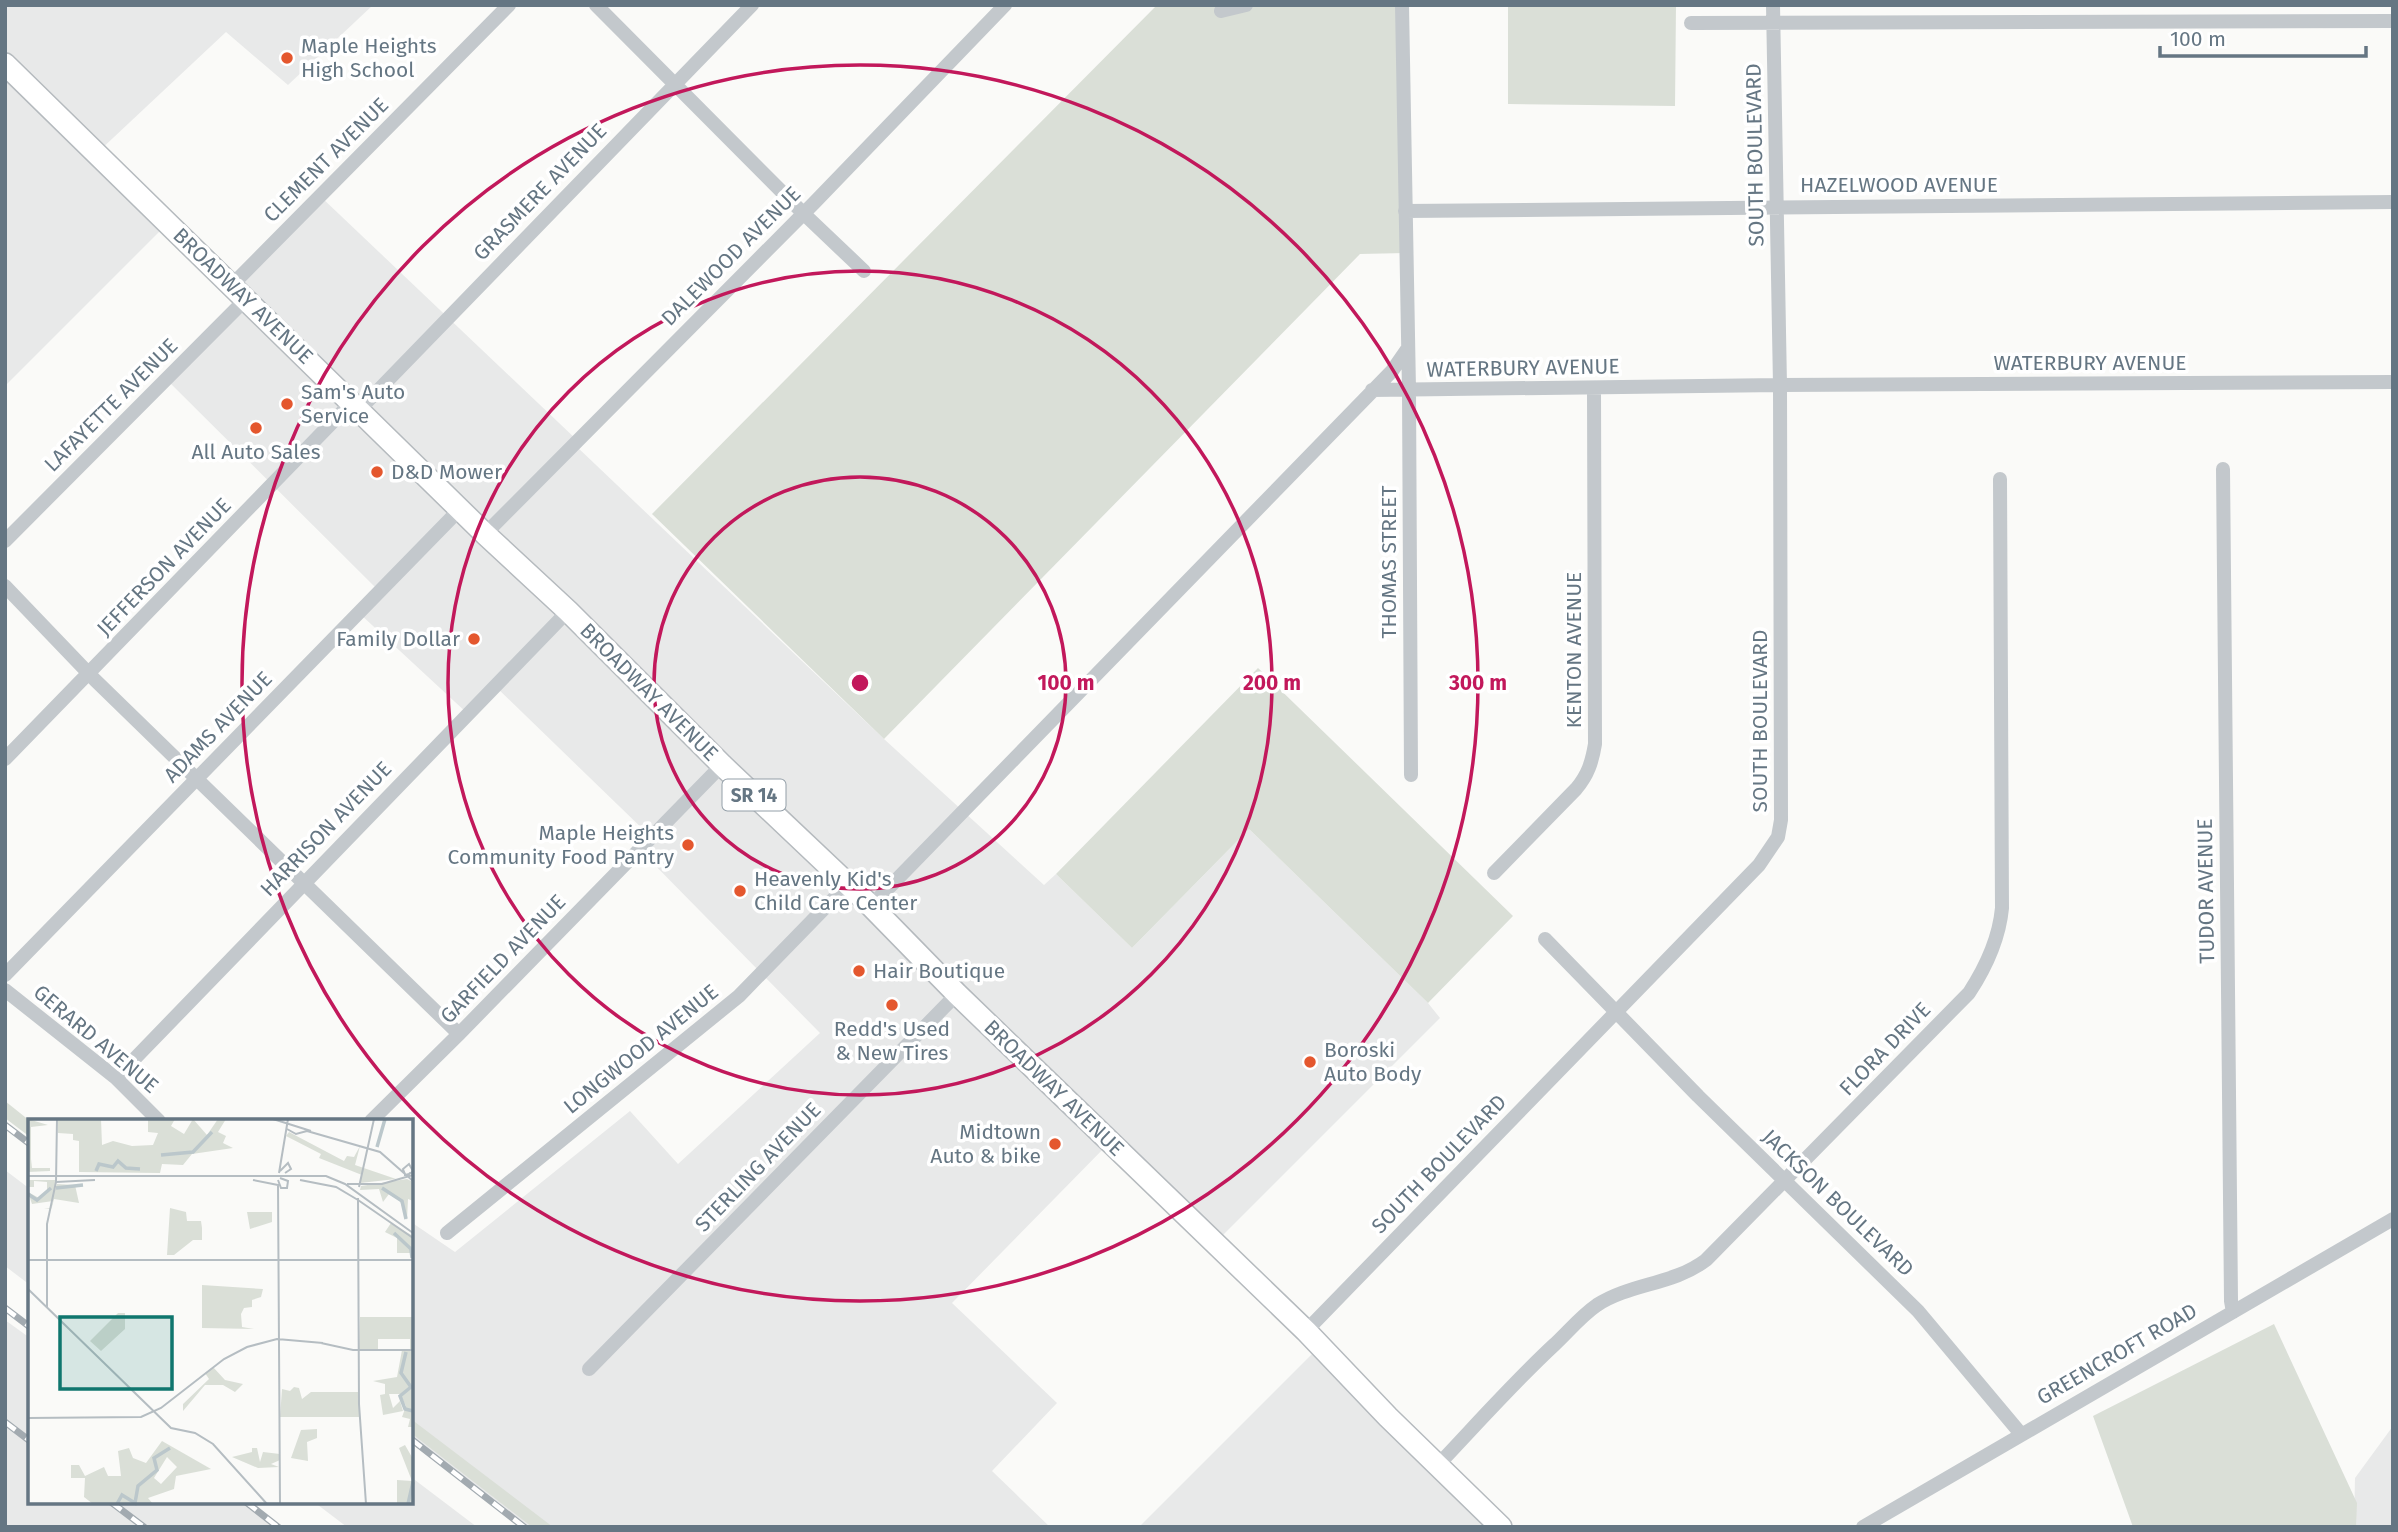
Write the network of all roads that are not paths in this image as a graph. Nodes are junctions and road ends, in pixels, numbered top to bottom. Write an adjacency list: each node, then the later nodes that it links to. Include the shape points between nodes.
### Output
1 (509, 5): 19 (street, CLEMENT AVENUE)
2 (596, 5): 13 (street)
3 (752, 5): 13 (street, GRASMERE AVENUE)
4 (1005, 5): 17 (street, DALEWOOD AVENUE)
5 (1246, 5): 8 (street)
6 (1402, 5): 16 (street, THOMAS STREET)
7 (1773, 5): 11 (street, SOUTH BOULEVARD)
8 (1221, 11)
9 (2393, 21): 11 (street)
10 (1691, 23): 11 (street)
11 (1773, 23): 15 (street, SOUTH BOULEVARD)
12 (5, 64): 19 (main road, BROADWAY AVENUE / SR 14)
13 (675, 84): 17 (street); 26 (street, GRASMERE AVENUE)
14 (2393, 202): 15 (street, HAZELWOOD AVENUE)
15 (1777, 207): 16 (street, HAZELWOOD AVENUE); 22 (street, SOUTH BOULEVARD)
16 (1405, 211): 20 (street, THOMAS STREET)
17 (803, 213): 18 (street); 30 (street, DALEWOOD AVENUE)
18 (864, 271)
19 (239, 292): 26 (main road, BROADWAY AVENUE / SR 14); 31 (street, LAFAYETTE AVENUE)
20 (1408, 348): 24 (street); 25 (street, THOMAS STREET)
21 (2393, 382): 22 (street, WATERBURY AVENUE)
22 (1780, 385): 23 (street, WATERBURY AVENUE); 47 (street, SOUTH BOULEVARD, via 1778,837 1759,865)
23 (1594, 388): 25 (street, WATERBURY AVENUE); 39 (street, KENTON AVENUE, via 1592,760 1586,778)
24 (1372, 390): 25 (street, WATERBURY AVENUE); 42 (street)
25 (1409, 390): 37 (street, THOMAS STREET)
26 (356, 406): 29 (main road, BROADWAY AVENUE / SR 14); 34 (street, JEFFERSON AVENUE)
27 (2223, 469): 55 (street, TUDOR AVENUE)
28 (2000, 479): 52 (street, FLORA DRIVE, via 2001,908 1996,940 1969,993)
29 (460, 509): 30 (main road, BROADWAY AVENUE / SR 14); 38 (street, ADAMS AVENUE)
30 (485, 534): 33 (main road, BROADWAY AVENUE / SR 14)
31 (5, 541)
32 (5, 586): 34 (street)
33 (568, 611): 36 (main road, BROADWAY AVENUE / SR 14); 40 (street, HARRISON AVENUE)
34 (89, 674): 35 (street, JEFFERSON AVENUE); 38 (street)
35 (5, 760)
36 (722, 765): 41 (main road, BROADWAY AVENUE / SR 14); 48 (street, GARFIELD AVENUE)
37 (1411, 775)
38 (197, 779): 40 (street); 44 (street, ADAMS AVENUE)
39 (1494, 873)
40 (303, 884): 48 (street); 49 (street, HARRISON AVENUE)
41 (848, 884): 42 (main road, BROADWAY AVENUE / SR 14); 54 (street, LONGWOOD AVENUE, via 739,996)
42 (871, 906): 46 (main road, BROADWAY AVENUE / SR 14)
43 (1545, 939): 47 (street, JACKSON BOULEVARD)
44 (5, 975)
45 (5, 990): 49 (street, GERARD AVENUE)
46 (957, 994): 56 (main road, BROADWAY AVENUE / SR 14); 57 (street, STERLING AVENUE)
47 (1616, 1012): 52 (street, JACKSON BOULEVARD); 56 (street, SOUTH BOULEVARD)
48 (459, 1034): 51 (street, GARFIELD AVENUE)
49 (116, 1078): 50 (street, GERARD AVENUE)
50 (157, 1119)
51 (373, 1119)
52 (1786, 1180): 58 (street, JACKSON BOULEVARD, via 1918,1311); 59 (street, FLORA DRIVE, via 1692,1271 1596,1306)
53 (2393, 1219): 55 (street, GREENCROFT ROAD)
54 (447, 1233)
55 (2233, 1312): 58 (street, GREENCROFT ROAD)
56 (1306, 1331): 59 (main road, BROADWAY AVENUE / SR 14)
57 (589, 1369)
58 (2021, 1434): 61 (street, GREENCROFT ROAD)
59 (1438, 1465): 60 (main road, BROADWAY AVENUE / SR 14)
60 (1501, 1527)
61 (1863, 1527)

